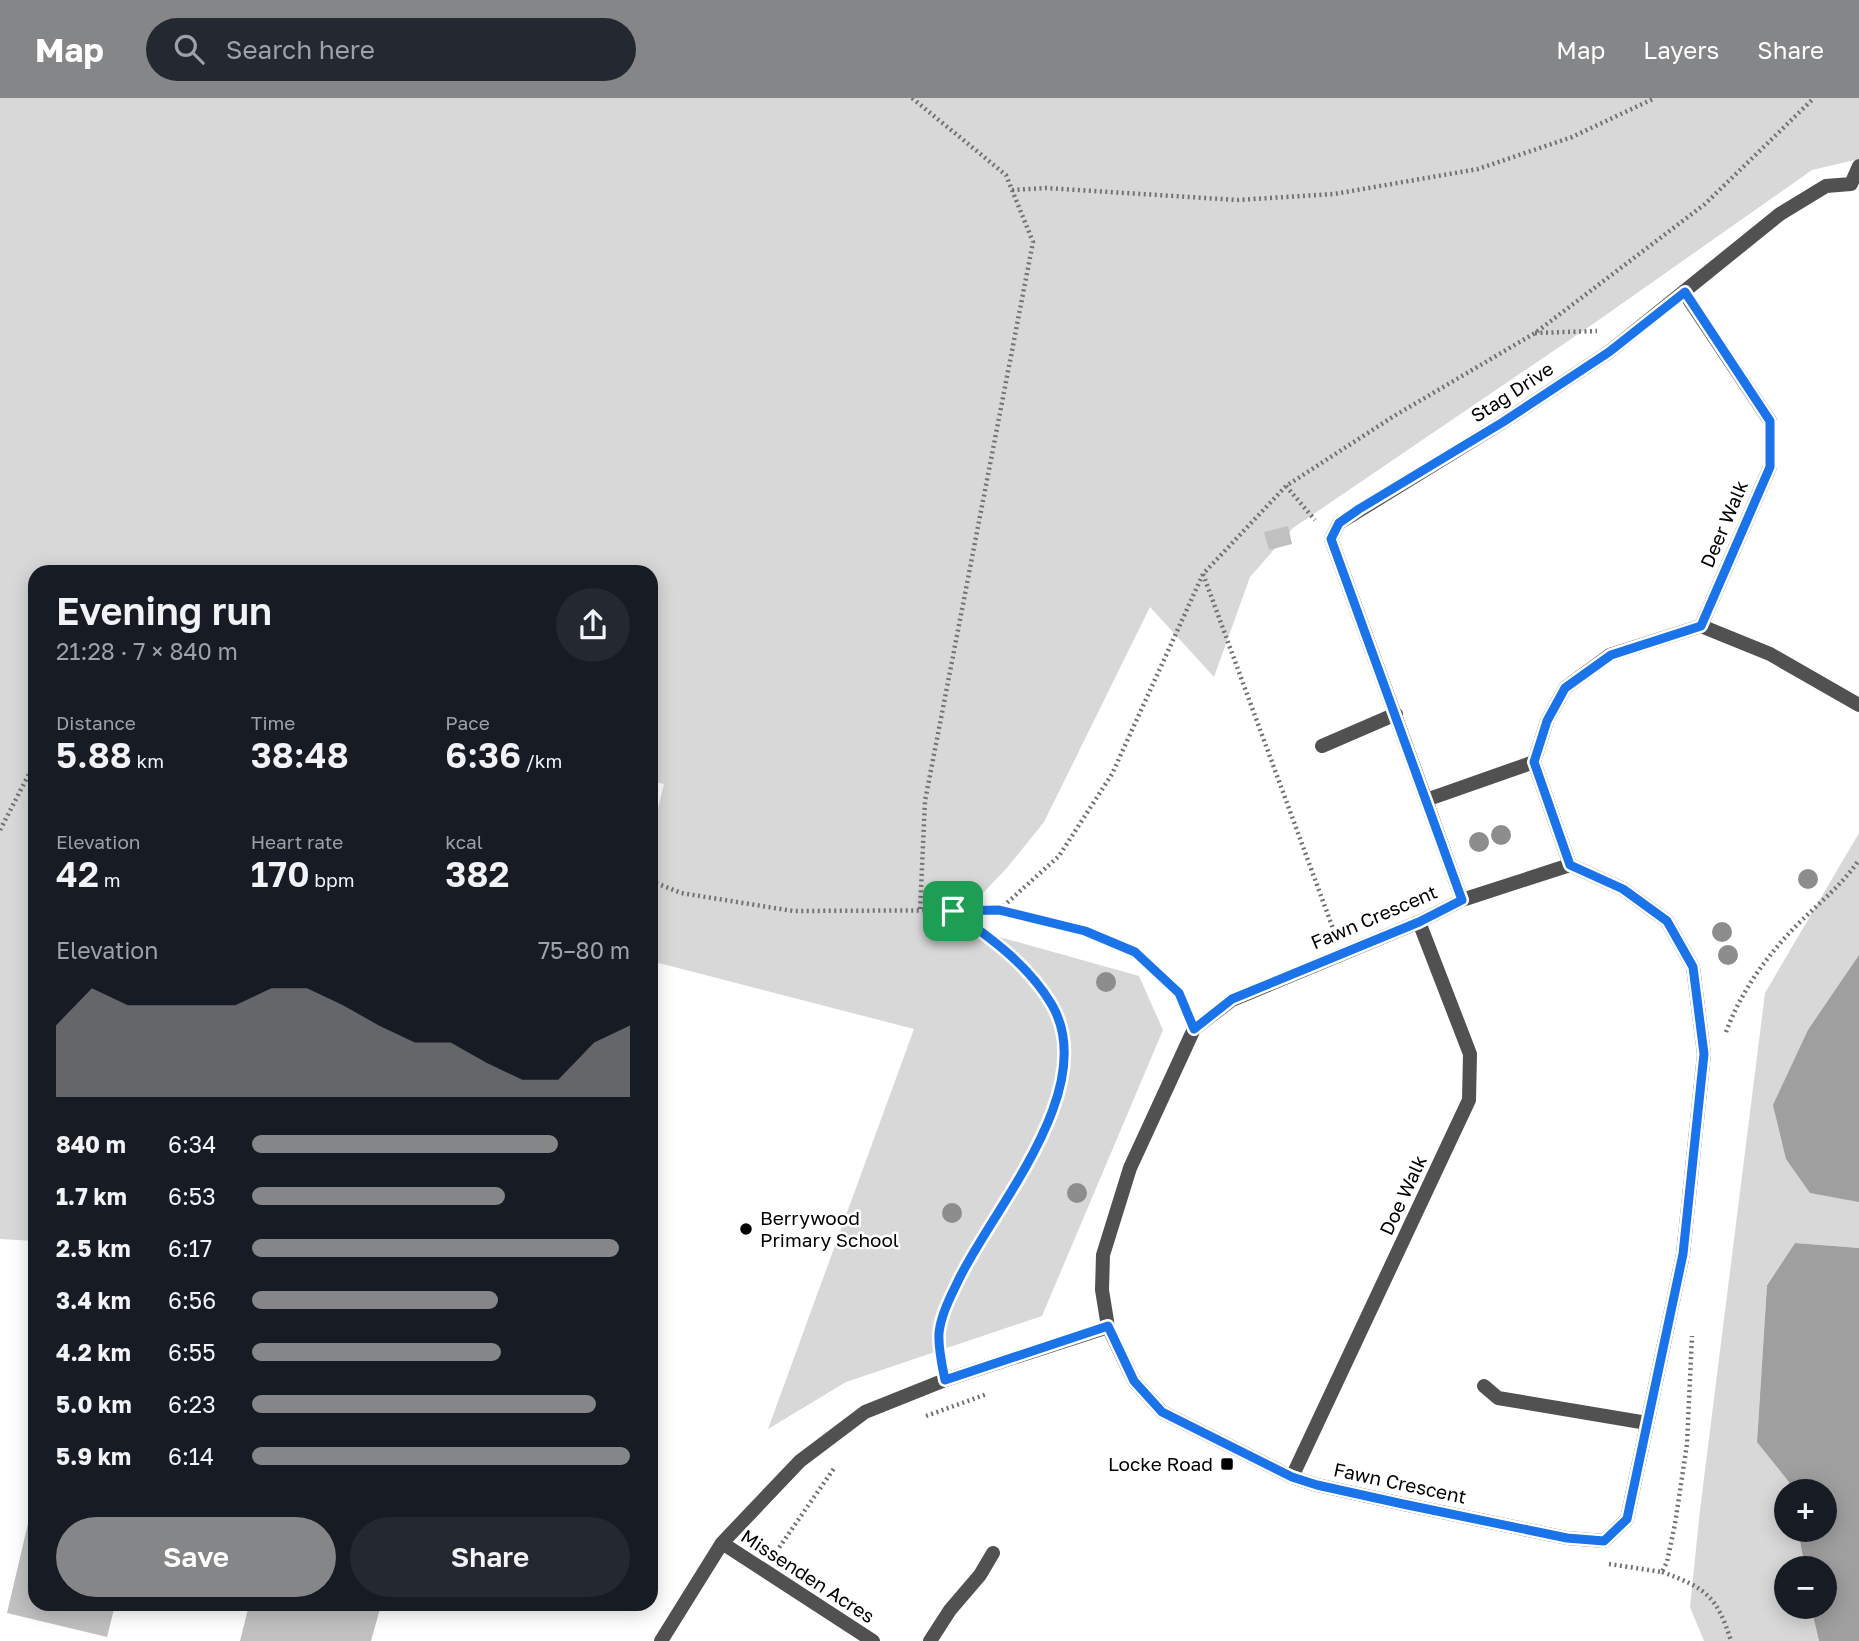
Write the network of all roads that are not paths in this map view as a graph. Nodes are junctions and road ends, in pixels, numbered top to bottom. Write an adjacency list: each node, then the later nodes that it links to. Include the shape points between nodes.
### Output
1 (1859, 166): 2 (street, Stag Drive)
2 (1855, 188): 3 (street, Stag Drive, via 1826,186 1780,214)
3 (1685, 292): 4 (street, Deer Walk, via 1770,421 1770,467); 6 (street, Stag Drive, via 1609,352 1339,523 1331,539)
4 (1701, 626): 5 (street, via 1770,654); 8 (street, via 1611,655 1565,688 1547,721)
5 (1859, 705)
6 (1396, 714): 7 (street); 9 (street)
7 (1322, 746)
8 (1534, 762): 9 (street); 10 (street)
9 (1426, 800): 11 (street)
10 (1570, 865): 11 (street, Fawn Crescent); 15 (street, Fawn Crescent, via 1623,889 1667,921 1693,967 1704,1054 1683,1254)
11 (1462, 900): 12 (street, Fawn Crescent)
12 (1419, 922): 13 (street, Fawn Crescent, via 1232,999 1194,1029 1129,1168 1103,1255); 16 (street, Doe Walk, via 1470,1054 1468,1100)
13 (1108, 1326): 16 (street, Fawn Crescent, via 1134,1381 1162,1412); 17 (street, via 865,1412 800,1461)
14 (1484, 1386): 15 (street, via 1498,1398)
15 (1647, 1423): 16 (street, Fawn Crescent, via 1627,1519 1604,1541 1567,1538)
16 (1292, 1477)
17 (722, 1543): 19 (street); 20 (street, Missenden Acres)
18 (993, 1553): 21 (street)
19 (661, 1641)
20 (873, 1641)
21 (930, 1641)

